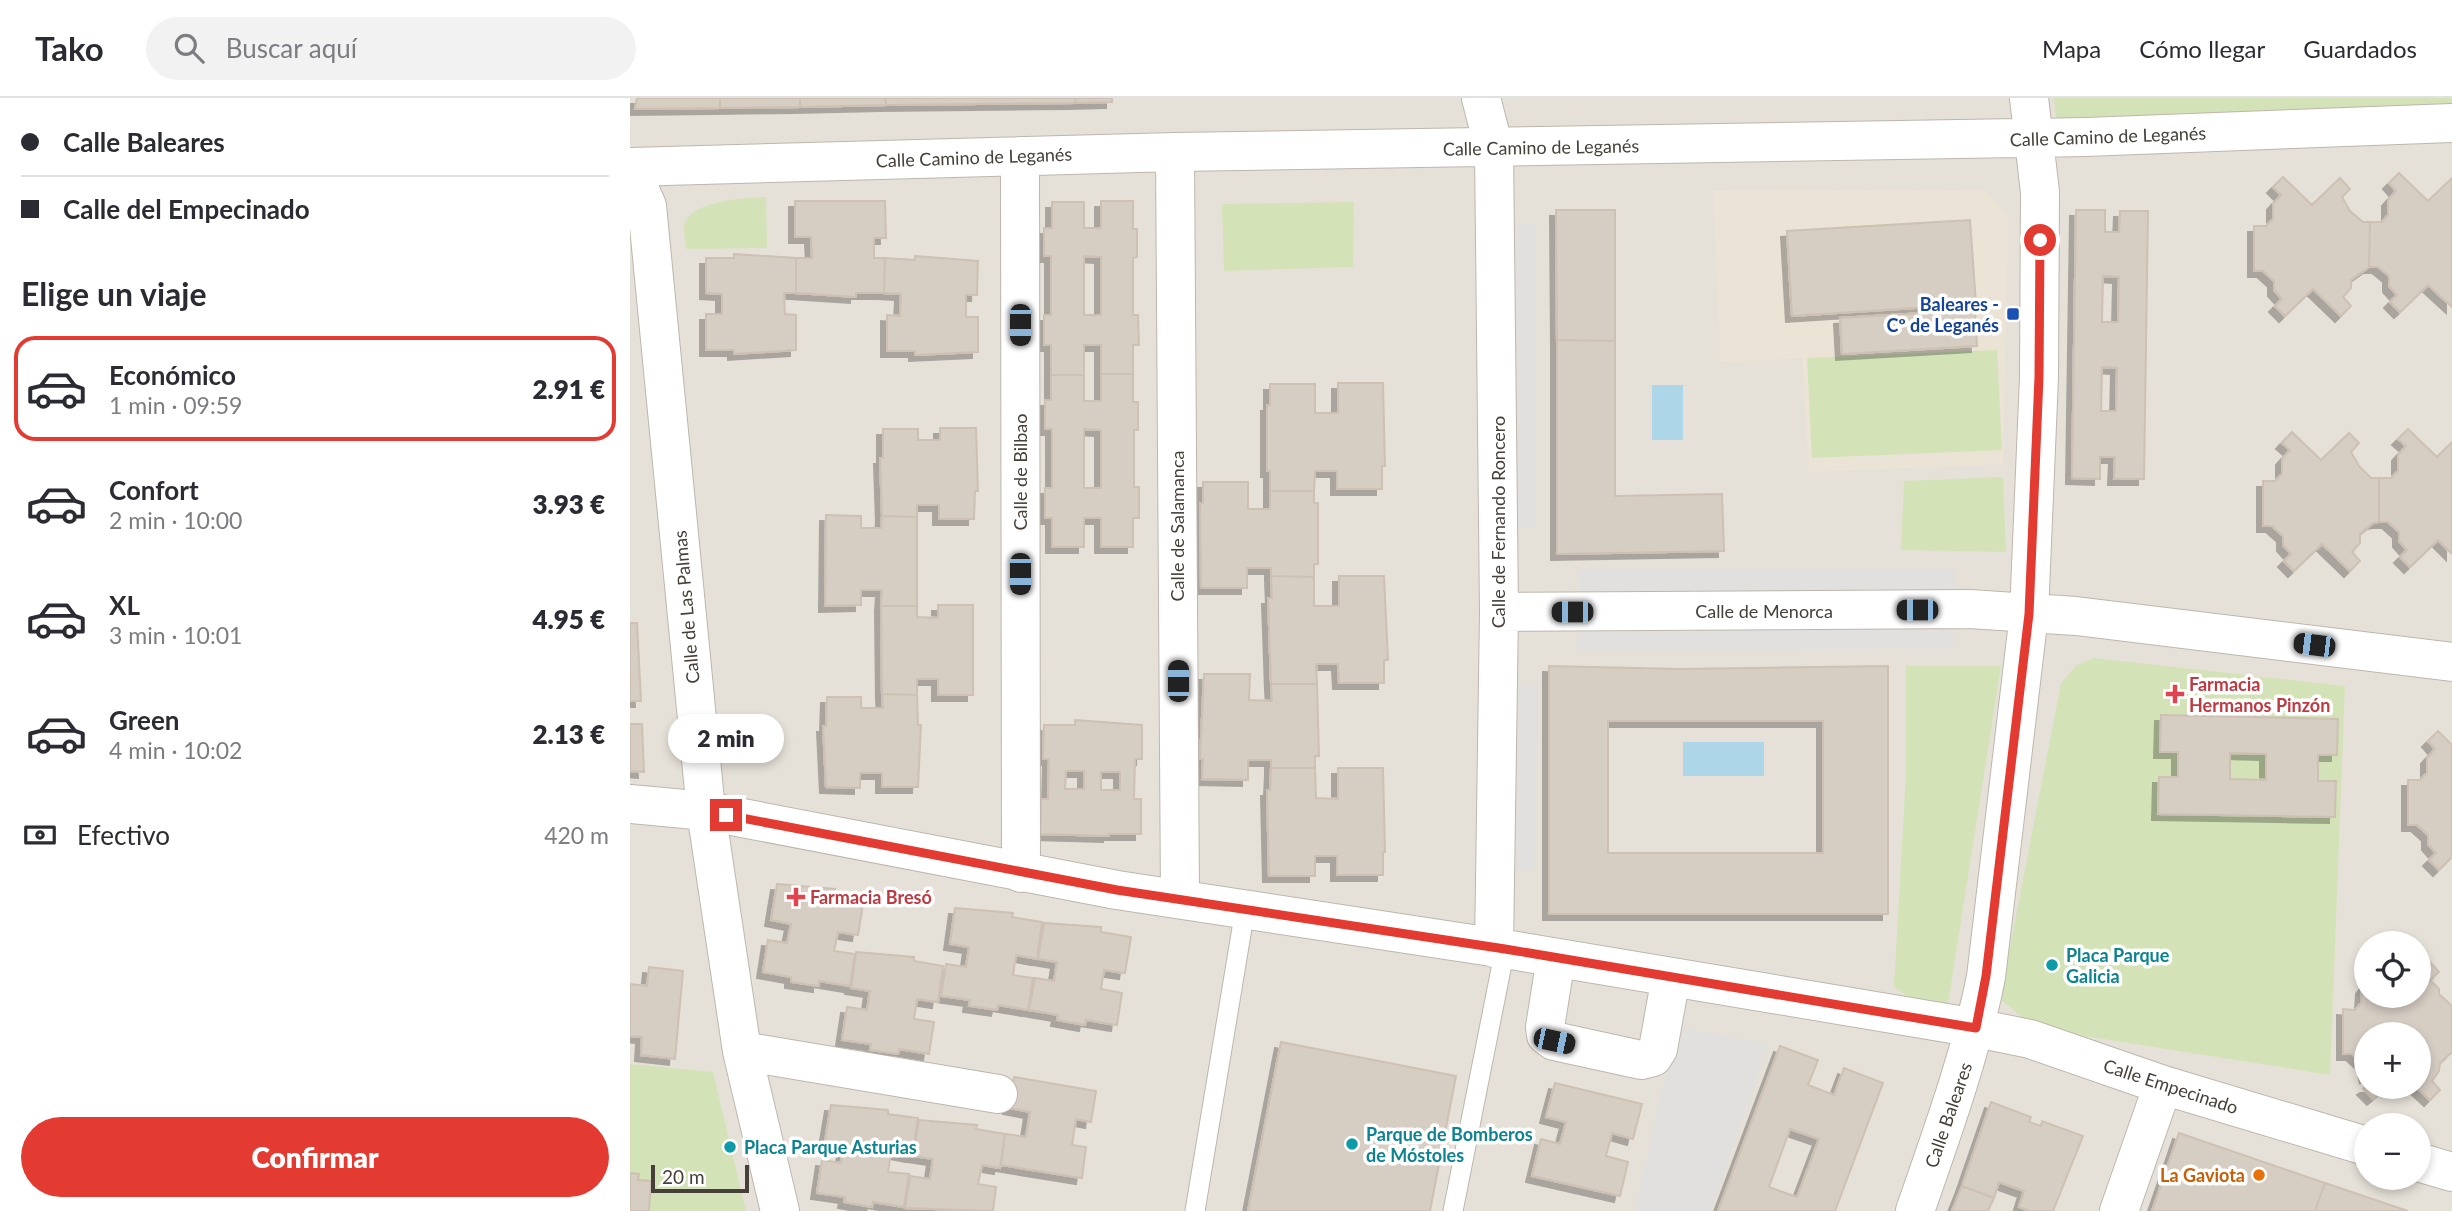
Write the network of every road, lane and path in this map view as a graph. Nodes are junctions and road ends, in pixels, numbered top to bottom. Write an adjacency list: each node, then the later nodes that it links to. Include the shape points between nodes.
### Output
1 (1480, 98): 5 (street, Calle de Fernando Roncero)
2 (2029, 98): 4 (street, Calle Baleares)
3 (2452, 123): 4 (street, Calle Camino de Leganés)
4 (2036, 138): 5 (street, Calle Camino de Leganés); 10 (street, Calle Baleares, via 2039,377)
5 (1494, 148): 6 (street, Calle Camino de Leganés); 9 (street, Calle de Fernando Roncero)
6 (1175, 152): 7 (street, Calle Camino de Leganés); 15 (street, Calle de Salamanca)
7 (1020, 156): 8 (street, Calle Camino de Leganés); 14 (street, Calle de Bilbao)
8 (630, 168): 13 (street, Calle de Las Palmas, via 647,206)
9 (1499, 612): 10 (street, Calle de Menorca, via 1970,609); 17 (street, Calle de Fernando Roncero)
10 (2029, 614): 11 (street, Calle de Menorca); 20 (street, Calle Baleares)
11 (2452, 662)
12 (630, 804): 13 (street, Calle Empecinado)
13 (706, 811): 14 (street, Calle Empecinado); 21 (street, Calle de Las Palmas)
14 (1021, 873): 15 (street, Calle Empecinado)
15 (1180, 899): 16 (street, Calle Empecinado)
16 (1245, 910): 17 (street, Calle Empecinado); 28 (lane)
17 (1499, 948): 18 (street, Calle Empecinado); 29 (lane)
18 (1556, 958): 19 (street, Calle Empecinado); 19 (street, via 1546,1035 1554,1041 1641,1060 1653,1057 1658,1049)
19 (1671, 977): 20 (street, Calle Empecinado)
20 (1976, 1028): 22 (street, Calle Empecinado, via 2030,1039); 30 (street, Calle Baleares)
21 (742, 1051): 23 (street); 27 (street, Calle de Las Palmas)
22 (2163, 1086): 24 (street, Calle Empecinado); 31 (street)
23 (998, 1094)
24 (2354, 1142)
25 (2431, 1166): 26 (street)
26 (2452, 1172)
27 (780, 1211)
28 (1195, 1211)
29 (1453, 1211)
30 (1915, 1211)
31 (2119, 1211)

